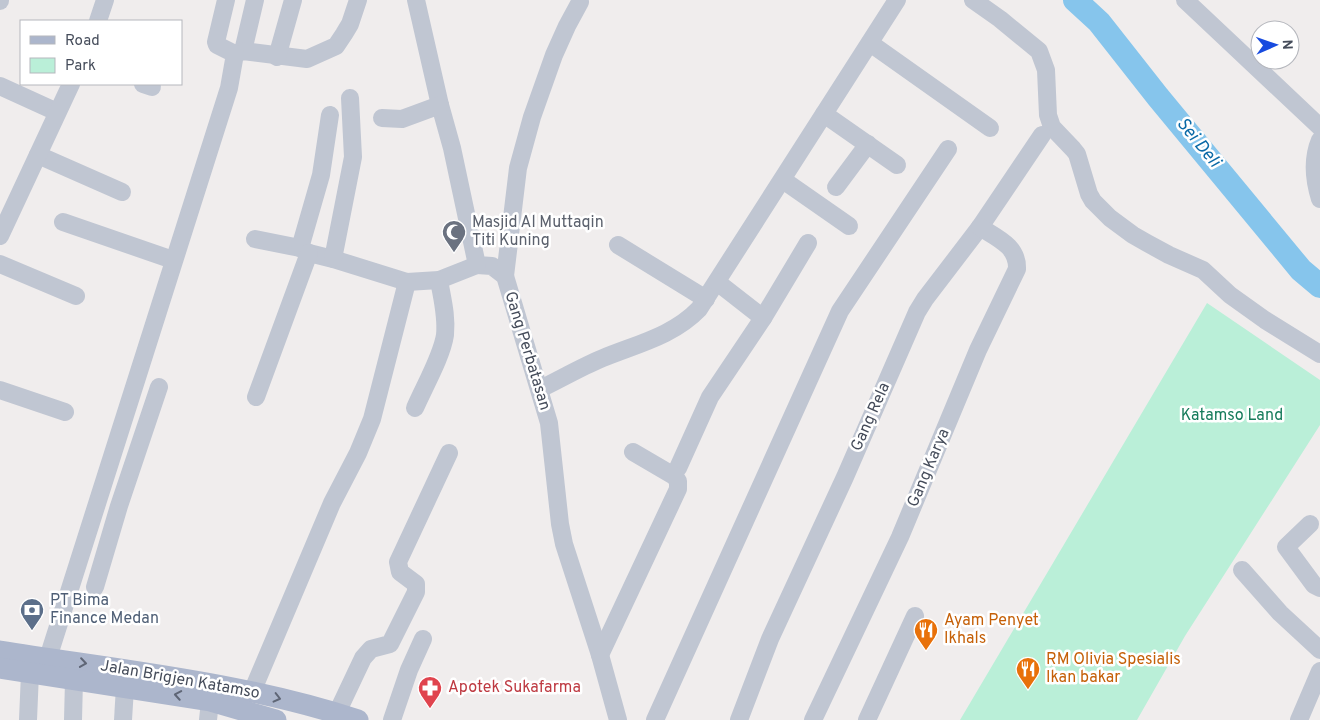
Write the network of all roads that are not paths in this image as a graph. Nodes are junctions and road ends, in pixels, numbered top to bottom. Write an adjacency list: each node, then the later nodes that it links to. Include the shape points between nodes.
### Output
1 (105, 0): 11 (street)
2 (226, 0): 13 (street, via 216,42)
3 (256, 0): 13 (street)
4 (293, 0): 14 (street)
5 (358, 0): 14 (street, via 350,24 336,46 307,60)
6 (416, 0): 18 (street)
7 (897, 0): 12 (street)
8 (973, 0): 54 (street, via 1038,51 1045,63 1049,122 1077,154 1093,201 1133,235 1203,270 1230,295)
9 (1184, 0): 23 (street)
10 (580, 2): 47 (street, via 554,55 518,168)
11 (98, 20)
12 (870, 43): 20 (street); 24 (street)
13 (239, 53): 14 (street); 44 (street)
14 (277, 57)
15 (70, 85): 19 (street)
16 (0, 86): 19 (street)
17 (350, 98): 43 (street, via 353,157)
18 (440, 105): 22 (street, via 402,119); 46 (street)
19 (57, 112): 29 (street)
20 (824, 114): 26 (street); 31 (street)
21 (330, 115): 42 (street, via 322,175)
22 (382, 118)
23 (1320, 127)
24 (990, 128)
25 (1042, 135): 37 (street, Gang Rela)
26 (868, 144): 30 (street); 32 (street)
27 (948, 148): 92 (street, via 840,311)
28 (1318, 148): 34 (street, via 1314,169)
29 (38, 155): 33 (street); 38 (street)
30 (897, 165)
31 (782, 180): 36 (street); 50 (street)
32 (836, 187)
33 (122, 192)
34 (1320, 199)
35 (62, 222): 44 (street)
36 (849, 226)
37 (980, 227): 93 (street, Gang Rela, via 917,312 770,639); 94 (street, Gang Karya, via 1014,251 1017,269 978,350 900,537)
38 (0, 236)
39 (255, 239): 42 (street)
40 (808, 243): 53 (street)
41 (618, 245): 52 (street)
42 (304, 251): 43 (street); 58 (street)
43 (333, 259): 49 (street)
44 (173, 260): 64 (street)
45 (0, 264): 51 (street)
46 (477, 265): 47 (street, Gang Perbatasan, via 492,266); 48 (street)
47 (505, 276): 56 (street, Gang Perbatasan)
48 (439, 280): 49 (street); 59 (street, via 445,335)
49 (407, 282): 82 (street, via 368,428 332,503)
50 (717, 282): 52 (street); 53 (street)
51 (76, 296)
52 (706, 299): 56 (street, via 690,318 668,333 601,359)
53 (763, 318): 63 (street, via 710,397)
54 (1320, 354)
55 (159, 387): 65 (street)
56 (540, 389): 74 (street, Gang Perbatasan, via 549,423 564,544)
57 (0, 390): 60 (street)
58 (256, 397)
59 (415, 408)
60 (65, 412)
61 (633, 452): 74 (street, via 674,476 678,488)
62 (449, 453): 84 (street, via 398,562 400,572 416,584 416,592 390,644 371,649 363,658)
63 (678, 468)
64 (99, 500): 65 (street); 75 (street)
65 (119, 506): 68 (street)
66 (1310, 524): 69 (street, via 1286,547 1314,585)
67 (1242, 570): 72 (street, via 1280,613)
68 (95, 587)
69 (1320, 588)
70 (915, 616): 95 (street)
71 (423, 639): 90 (street)
72 (1320, 650)
73 (0, 651): 75 (main road, Jalan Brigjen Katamso)
74 (600, 655): 91 (street, Gang Perbatasan)
75 (48, 658): 80 (main road, Jalan Brigjen Katamso, one-way to 80)
76 (0, 668): 78 (main road, Jalan Brigjen Katamso)
77 (1320, 671): 96 (street)
78 (30, 674): 79 (main road, Jalan Brigjen Katamso); 85 (street)
79 (74, 680): 81 (main road, Jalan Brigjen Katamso); 86 (street)
80 (150, 682): 81 (main road, Jalan Brigjen Katamso); 82 (main road, Jalan Brigjen Katamso, via 213,684); 83 (main road, Jalan Brigjen Katamso, one-way to 80)
81 (125, 687): 87 (street)
82 (252, 692): 84 (main road, Jalan Brigjen Katamso, one-way to 84)
83 (209, 710): 88 (main road, Jalan Brigjen Katamso)
84 (337, 713): 89 (main road, Jalan Brigjen Katamso)
85 (28, 720)
86 (73, 720)
87 (123, 720)
88 (276, 720)
89 (358, 720)
90 (392, 720)
91 (618, 720)
92 (655, 720)
93 (739, 720)
94 (813, 720)
95 (867, 720)
96 (1299, 720)

